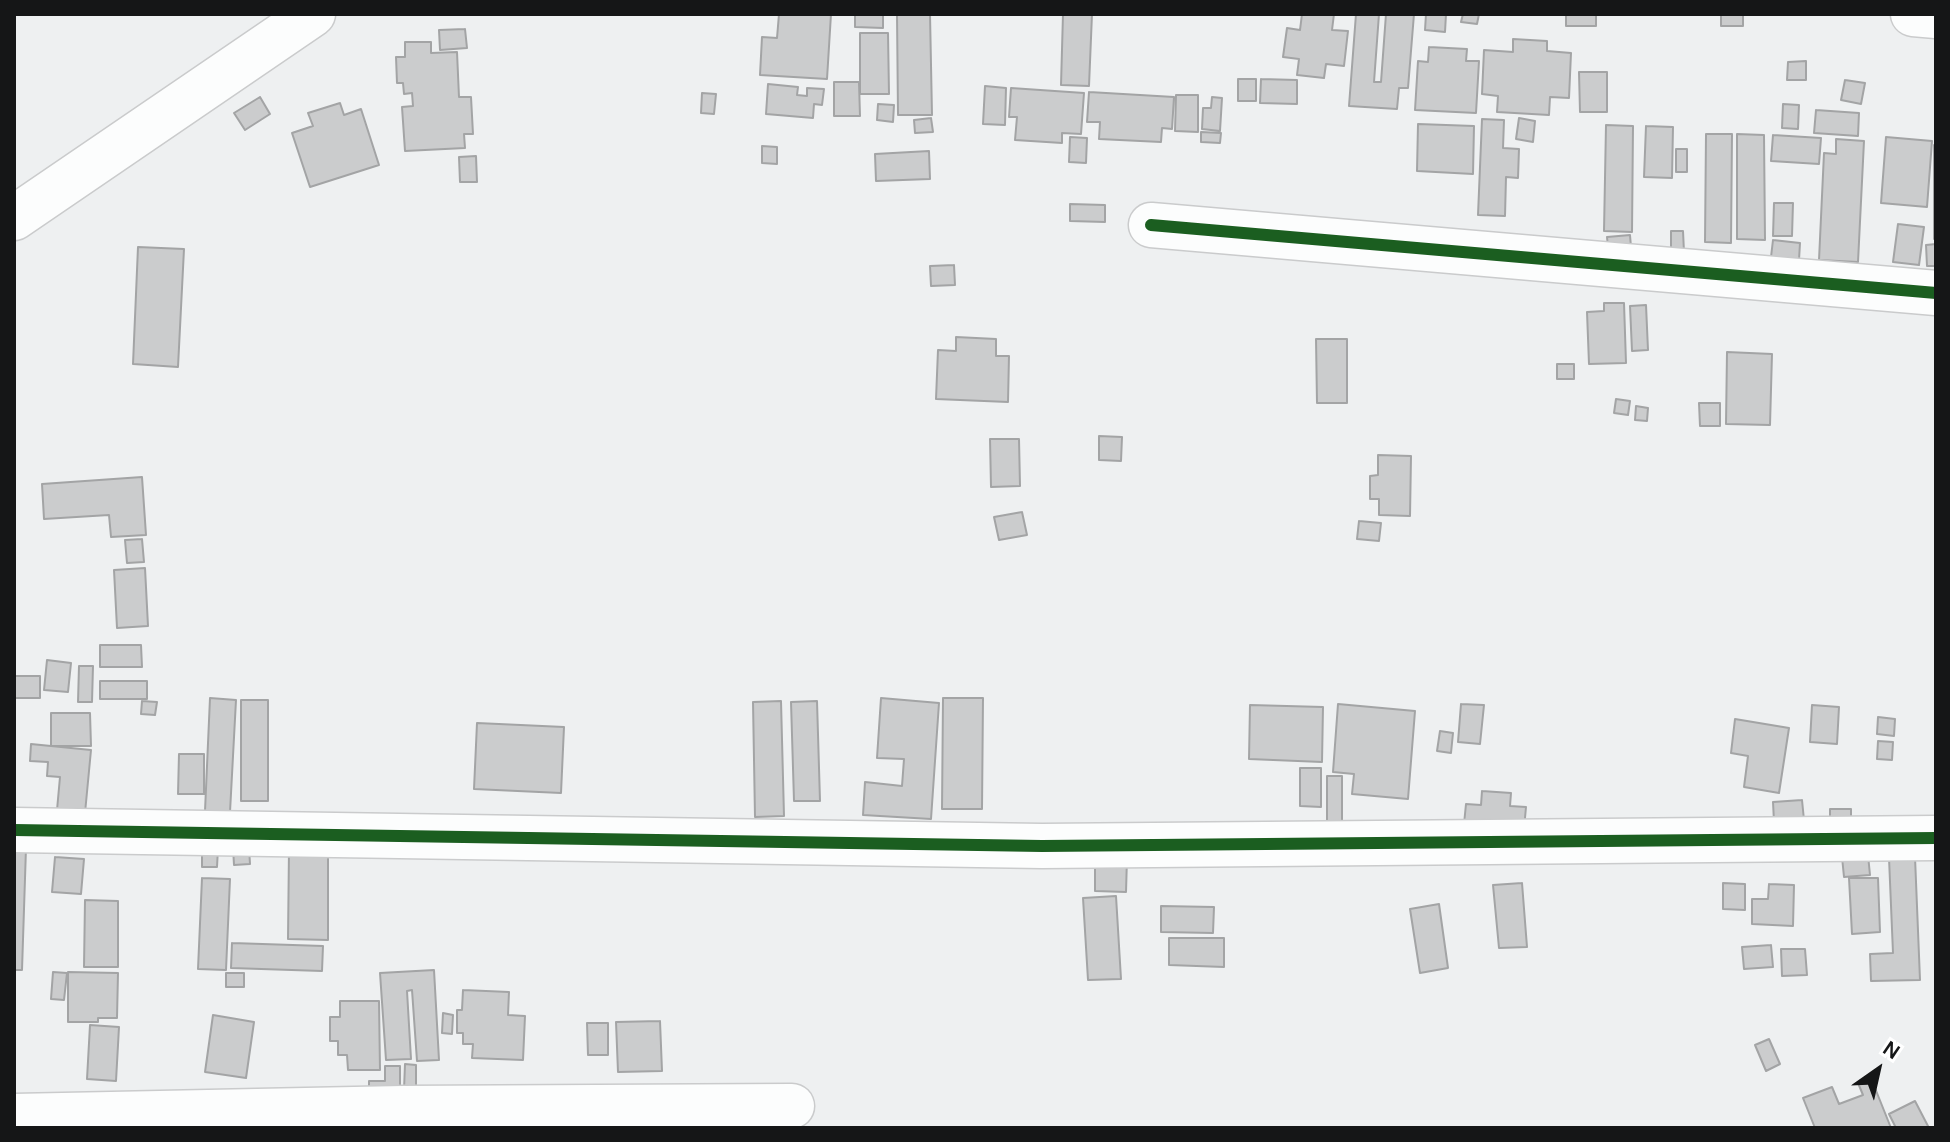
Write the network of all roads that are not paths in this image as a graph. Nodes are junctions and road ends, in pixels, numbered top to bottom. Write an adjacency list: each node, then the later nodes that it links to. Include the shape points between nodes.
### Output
1 (313, 14): 4 (street)
2 (1913, 14): 3 (street)
3 (1936, 16)
4 (14, 218)
5 (1151, 225): 6 (street)
6 (1936, 293)
7 (14, 830): 8 (street, via 1042,846)
8 (1936, 838)
9 (792, 1106): 10 (street)
10 (14, 1116)

